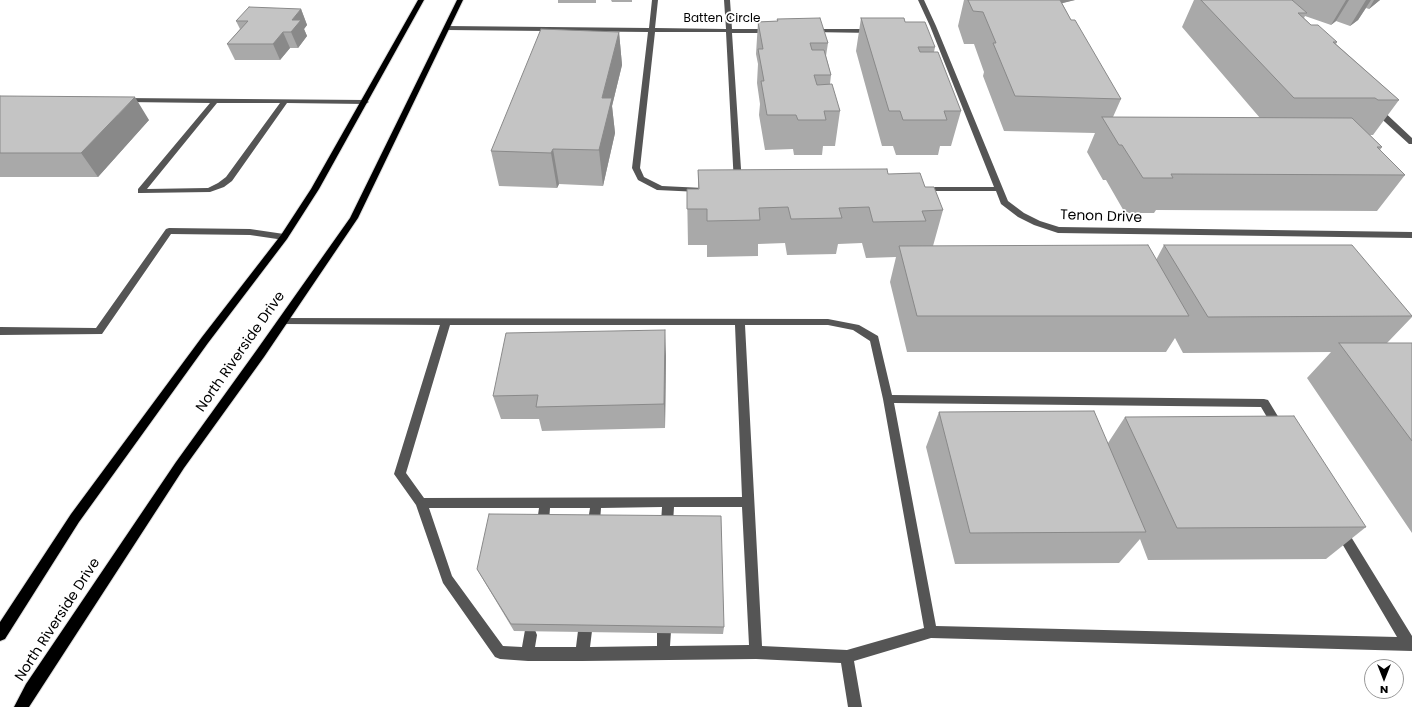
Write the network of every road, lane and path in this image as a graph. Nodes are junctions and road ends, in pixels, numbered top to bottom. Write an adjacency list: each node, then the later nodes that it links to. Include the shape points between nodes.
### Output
1 (422, 0): 15 (main road)
2 (460, 0): 6 (main road, North Riverside Drive)
3 (655, 0): 7 (lane)
4 (727, 0): 8 (lane)
5 (921, 0): 19 (lane)
6 (447, 28): 7 (lane, Batten Circle); 24 (main road, North Riverside Drive, via 354,218)
7 (652, 30): 8 (lane, Batten Circle); 20 (lane, via 636,168 641,178 660,188)
8 (727, 31): 9 (lane, Batten Circle); 21 (lane)
9 (775, 31)
10 (807, 31): 11 (lane)
11 (879, 31)
12 (120, 100): 13 (lane)
13 (215, 101): 14 (lane); 14 (lane, via 141,191 210,190 221,185 229,179)
14 (285, 101): 15 (lane)
15 (365, 102): 23 (main road)
16 (1372, 106): 17 (lane)
17 (1412, 142)
18 (912, 189): 19 (lane)
19 (998, 189): 22 (lane, Tenon Drive, via 1004,202 1021,215 1058,230)
20 (708, 190)
21 (739, 190)
22 (1412, 235)
23 (284, 237): 27 (lane, via 250,232 169,231 99,332); 42 (main road, via 74,518)
24 (283, 321): 25 (lane); 50 (main road, North Riverside Drive, via 180,465)
25 (446, 321): 26 (lane); 34 (lane, via 400,474)
26 (740, 322): 28 (lane, via 828,322 856,327 875,339); 33 (lane)
27 (0, 331)
28 (888, 399): 29 (lane, via 1264,403); 41 (lane)
29 (1284, 437)
30 (545, 502): 31 (lane); 34 (lane); 36 (lane)
31 (596, 502): 32 (lane); 35 (lane)
32 (668, 502): 33 (lane); 37 (lane)
33 (748, 502): 45 (lane)
34 (421, 503): 47 (lane, via 447,579 500,652)
35 (594, 521)
36 (543, 522)
37 (667, 523)
38 (1337, 524): 44 (lane)
39 (585, 631): 48 (lane)
40 (664, 631): 46 (lane)
41 (931, 632): 44 (lane); 49 (lane)
42 (0, 634)
43 (530, 635): 47 (lane)
44 (1410, 644)
45 (756, 652): 46 (lane); 49 (lane)
46 (663, 653): 48 (lane)
47 (528, 654): 48 (lane)
48 (582, 654)
49 (847, 657): 53 (lane)
50 (31, 689): 51 (main road, North Riverside Drive); 52 (main road)
51 (21, 707)
52 (30, 707)
53 (855, 707)

